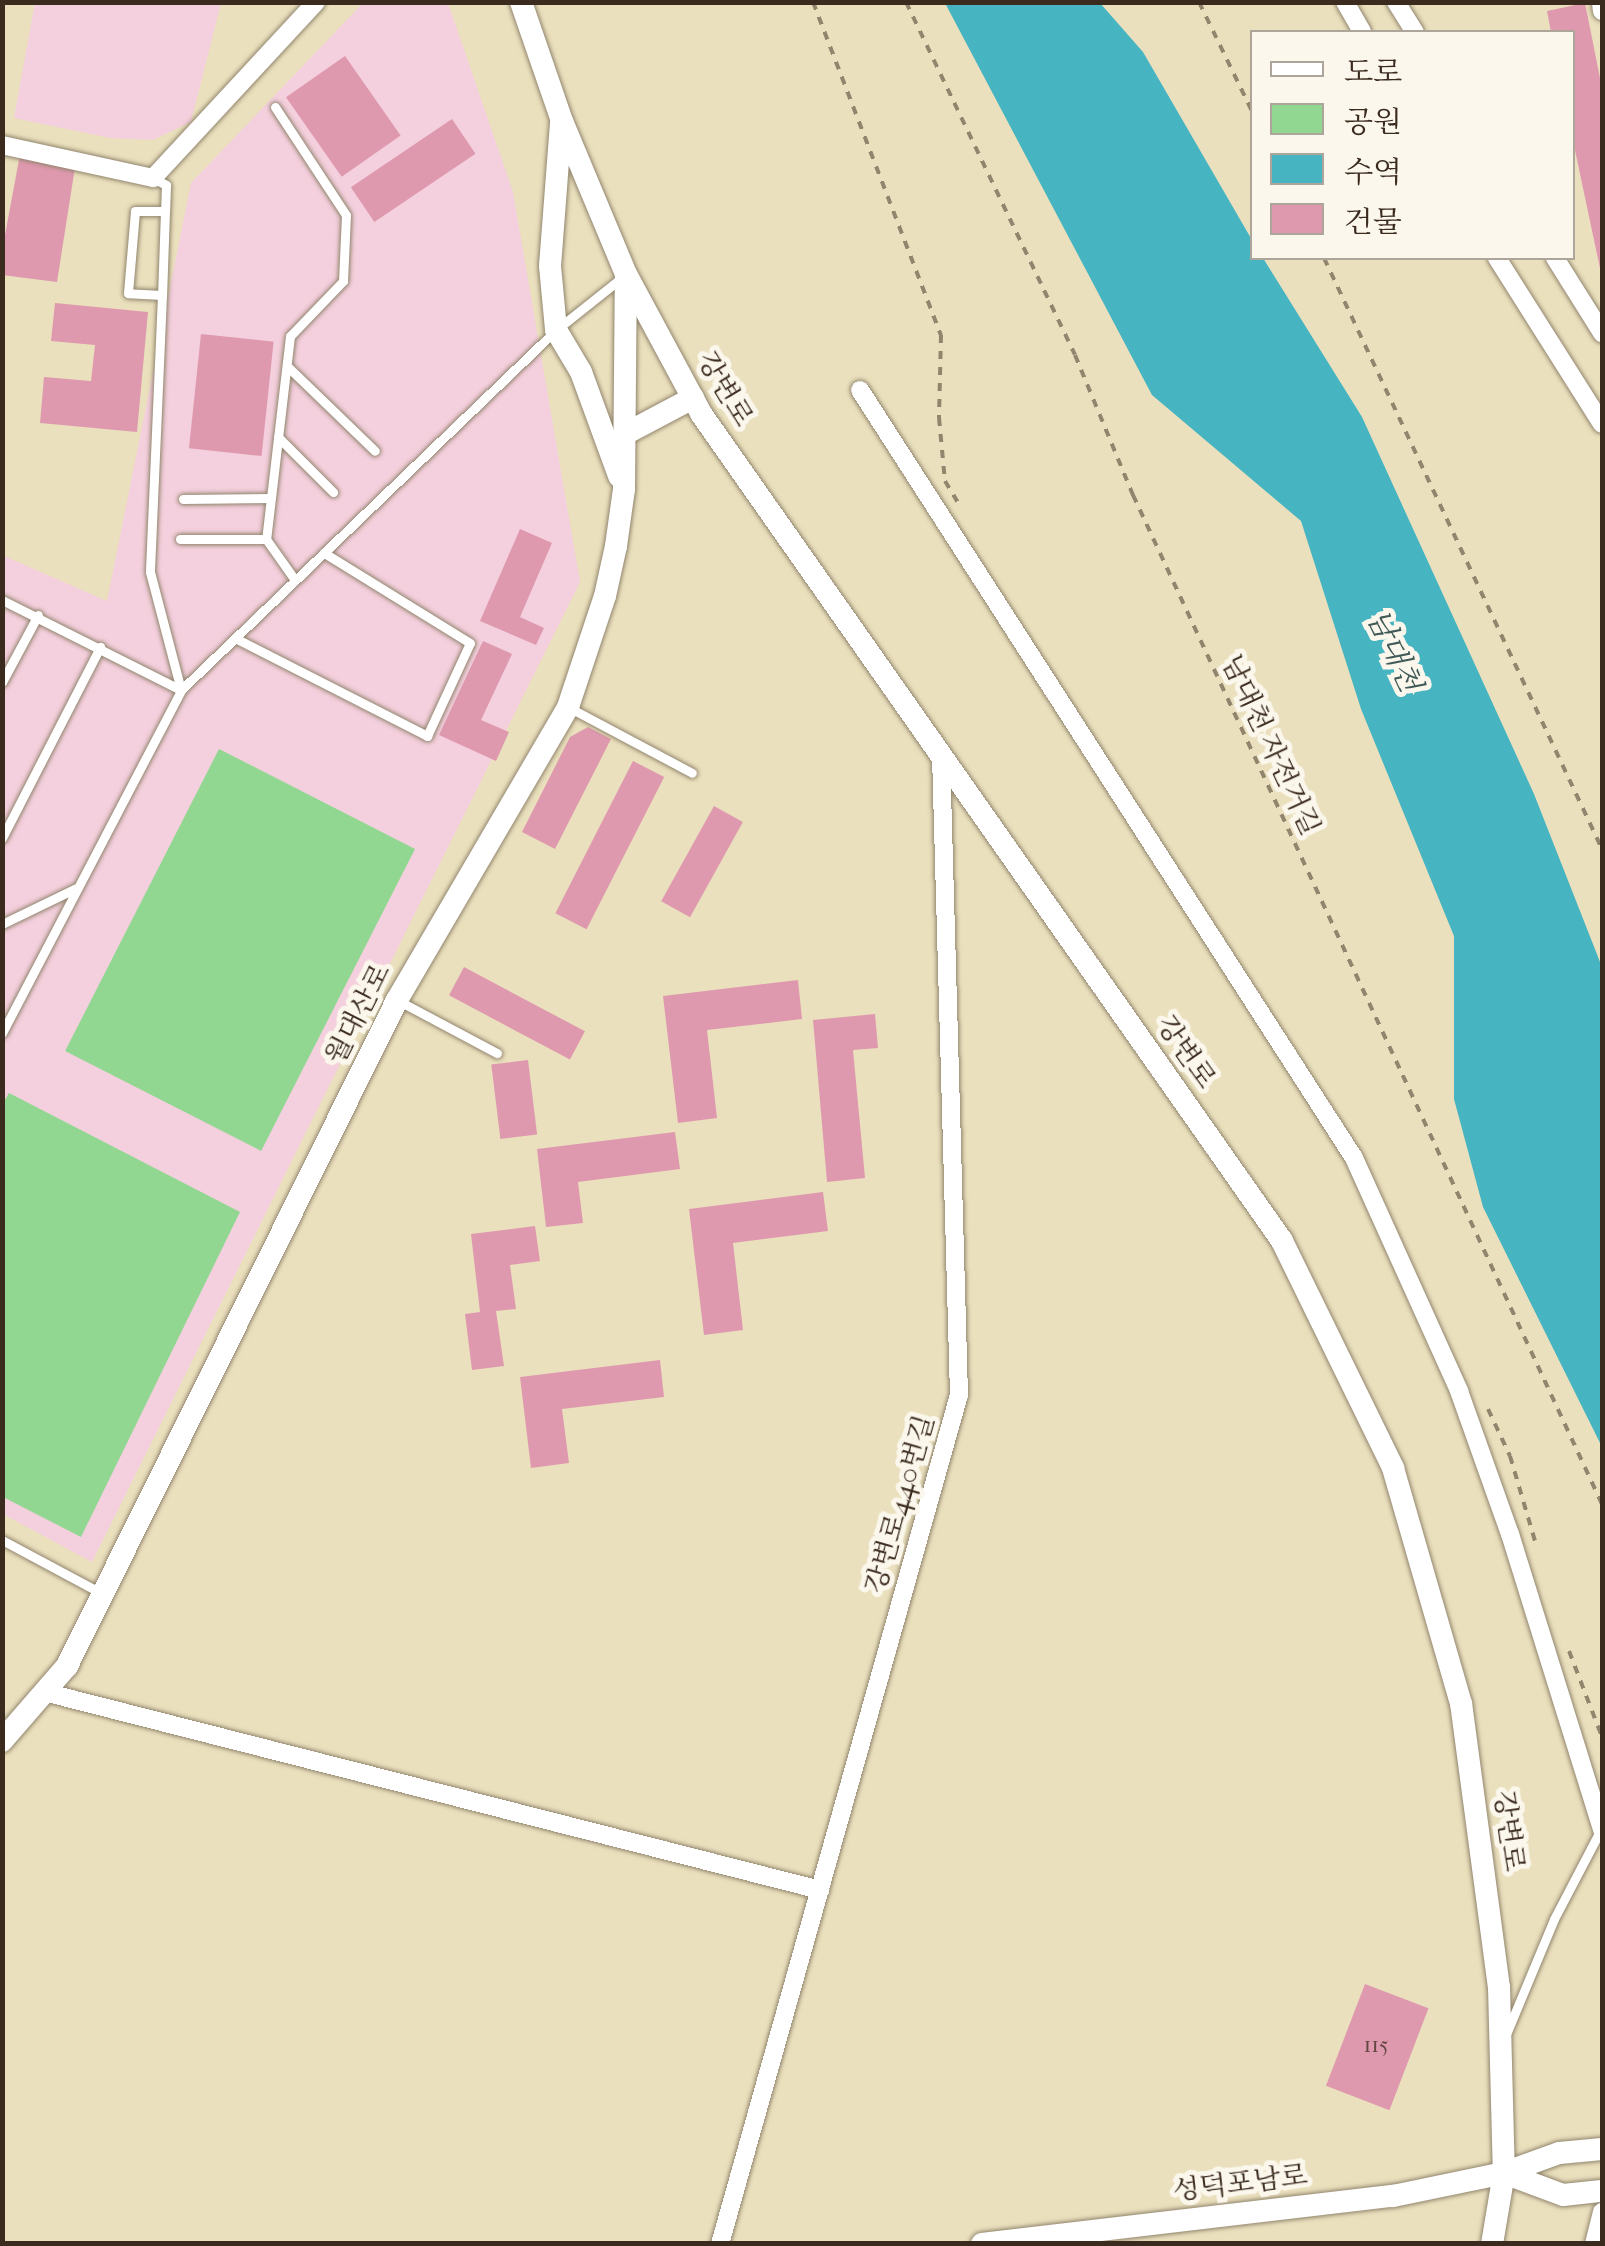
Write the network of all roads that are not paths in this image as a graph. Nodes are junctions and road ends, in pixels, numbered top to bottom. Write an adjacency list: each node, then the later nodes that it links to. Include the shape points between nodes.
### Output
1 (316, 2): 14 (street)
2 (520, 2): 10 (street, 강변로)
3 (528, 2): 10 (street)
4 (1345, 2): 8 (street)
5 (1396, 2): 9 (street)
6 (1600, 2): 7 (street)
7 (1602, 11)
8 (1361, 30)
9 (1414, 30)
10 (535, 51): 12 (street, 강변로)
11 (275, 107): 22 (lane, via 346,216 343,281 290,336)
12 (562, 121): 18 (street, 강변로); 20 (street, via 550,266)
13 (2, 145): 14 (street)
14 (153, 178): 15 (lane, via 166,185)
15 (166, 212): 19 (lane); 19 (lane, via 135,211 128,293)
16 (1498, 260): 25 (street)
17 (1557, 260): 21 (street)
18 (626, 274): 20 (lane); 24 (street, 강변로); 26 (street, 월대산로)
19 (162, 295): 42 (lane, via 150,572)
20 (556, 330): 29 (street, via 581,372); 35 (lane)
21 (1602, 331)
22 (287, 366): 27 (lane); 28 (lane)
23 (860, 390): 56 (street, via 1354,1158 1459,1390)
24 (693, 398): 26 (street); 44 (street, 강변로)
25 (1602, 424)
26 (625, 434): 29 (street, 월대산로)
27 (278, 437): 30 (lane); 32 (lane)
28 (375, 451)
29 (624, 489): 43 (street, 월대산로, via 605,596)
30 (333, 492)
31 (183, 498): 32 (lane)
32 (271, 498): 33 (lane)
33 (266, 538): 34 (lane); 36 (lane)
34 (180, 539)
35 (324, 553): 36 (lane); 39 (lane, via 470,643 427,736)
36 (295, 580): 39 (lane)
37 (2, 600): 38 (lane)
38 (38, 615): 40 (lane); 41 (lane)
39 (235, 638): 42 (lane)
40 (100, 648): 42 (lane); 46 (lane)
41 (2, 682)
42 (181, 690): 47 (lane)
43 (568, 706): 45 (lane); 49 (street, 월대산로)
44 (941, 756): 57 (street, 강변로440번길, via 960,1395); 58 (street, 강변로, via 1282,1242 1393,1468 1462,1703)
45 (692, 773)
46 (2, 838)
47 (78, 887): 48 (lane); 50 (lane)
48 (2, 924)
49 (397, 1000): 51 (lane); 53 (street, 월대산로)
50 (2, 1032)
51 (497, 1054)
52 (2, 1540): 53 (lane)
53 (103, 1594): 54 (street, 월대산로, via 67,1666)
54 (44, 1692): 55 (street, 월대산로); 57 (street)
55 (2, 1740)
56 (1602, 1828): 58 (lane, via 1554,1919)
57 (820, 1890): 64 (street, 강변로440번길)
58 (1501, 2046): 60 (street, 강변로)
59 (1602, 2148): 60 (street, 성덕포남로, via 1559,2153)
60 (1504, 2173): 61 (street, via 1563,2194); 63 (street, 성덕포남로, via 1394,2196); 66 (street, 강변로)
61 (1602, 2191)
62 (1602, 2212): 67 (street)
63 (992, 2243): 65 (street, 성덕포남로)
64 (720, 2244)
65 (982, 2244)
66 (1492, 2244)
67 (1594, 2244)

